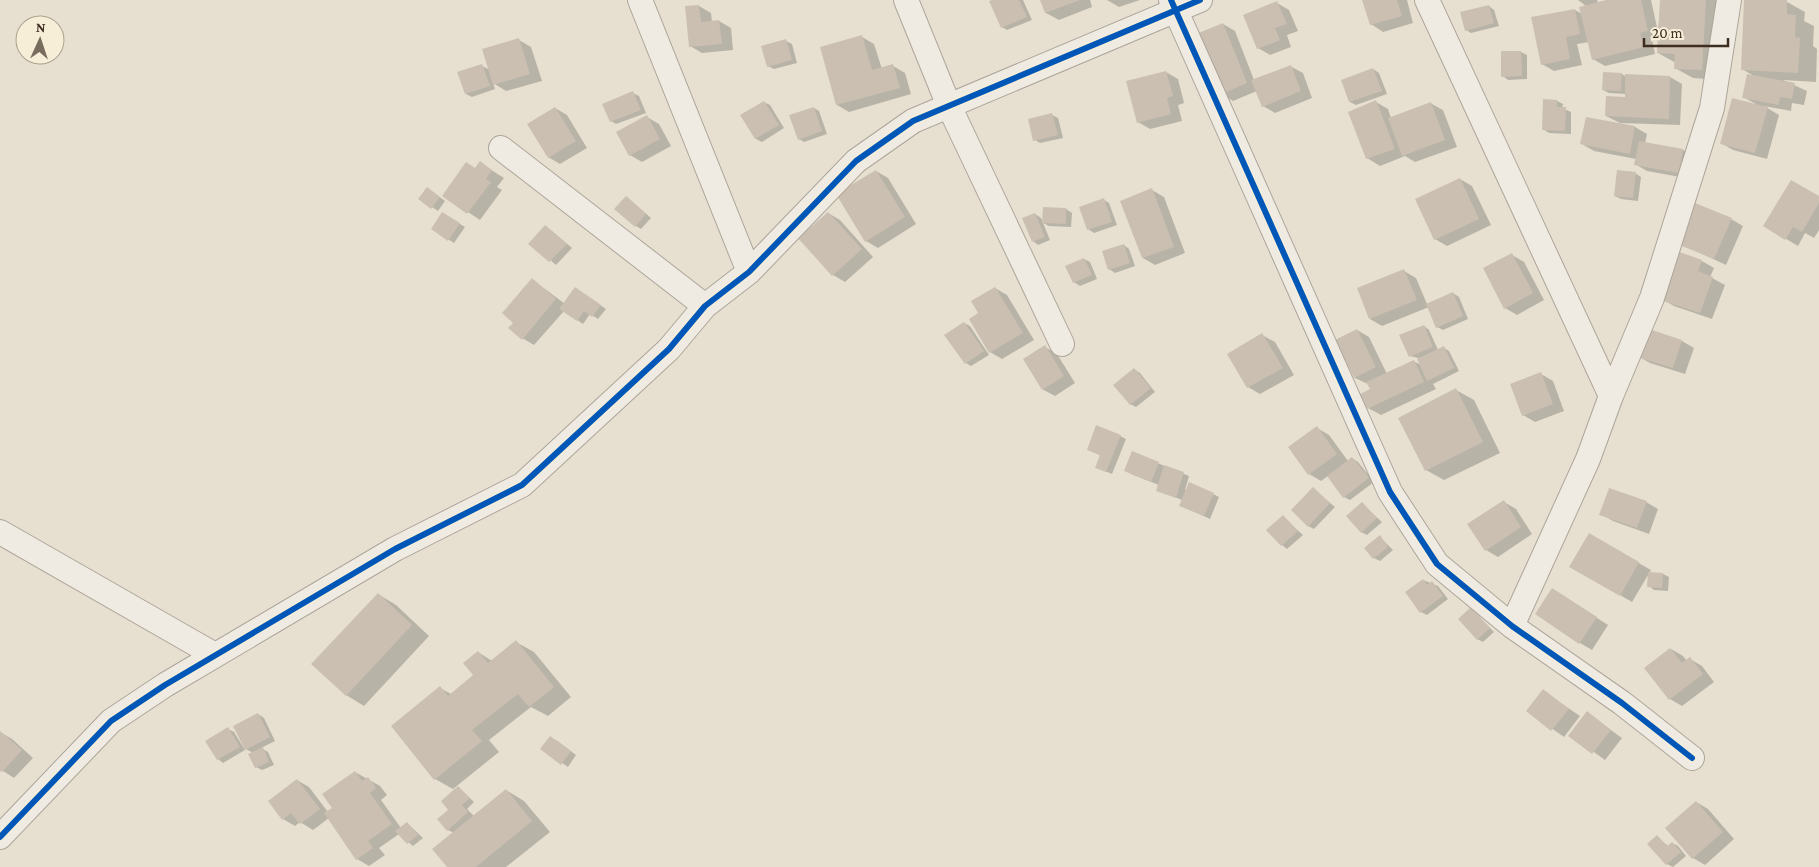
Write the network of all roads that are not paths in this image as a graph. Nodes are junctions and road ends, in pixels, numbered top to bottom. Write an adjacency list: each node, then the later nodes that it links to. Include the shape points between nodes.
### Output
1 (640, 0): 9 (street)
2 (906, 0): 7 (street)
3 (1200, 0): 6 (street)
4 (1427, 0): 12 (street)
5 (1730, 0): 12 (street, via 1712,108 1695,165 1652,298)
6 (1173, 5): 7 (street); 14 (street, via 1390,492 1437,564)
7 (949, 106): 9 (street, via 913,121 856,161); 11 (street)
8 (501, 148): 10 (street)
9 (749, 272): 10 (street)
10 (705, 306): 15 (street, via 669,349 522,485 395,549)
11 (1062, 344)
12 (1611, 396): 14 (street, via 1588,459)
13 (0, 532): 15 (street)
14 (1512, 626): 16 (street, via 1622,703)
15 (215, 655): 17 (street, via 165,684 111,722)
16 (1692, 758)
17 (0, 837)

